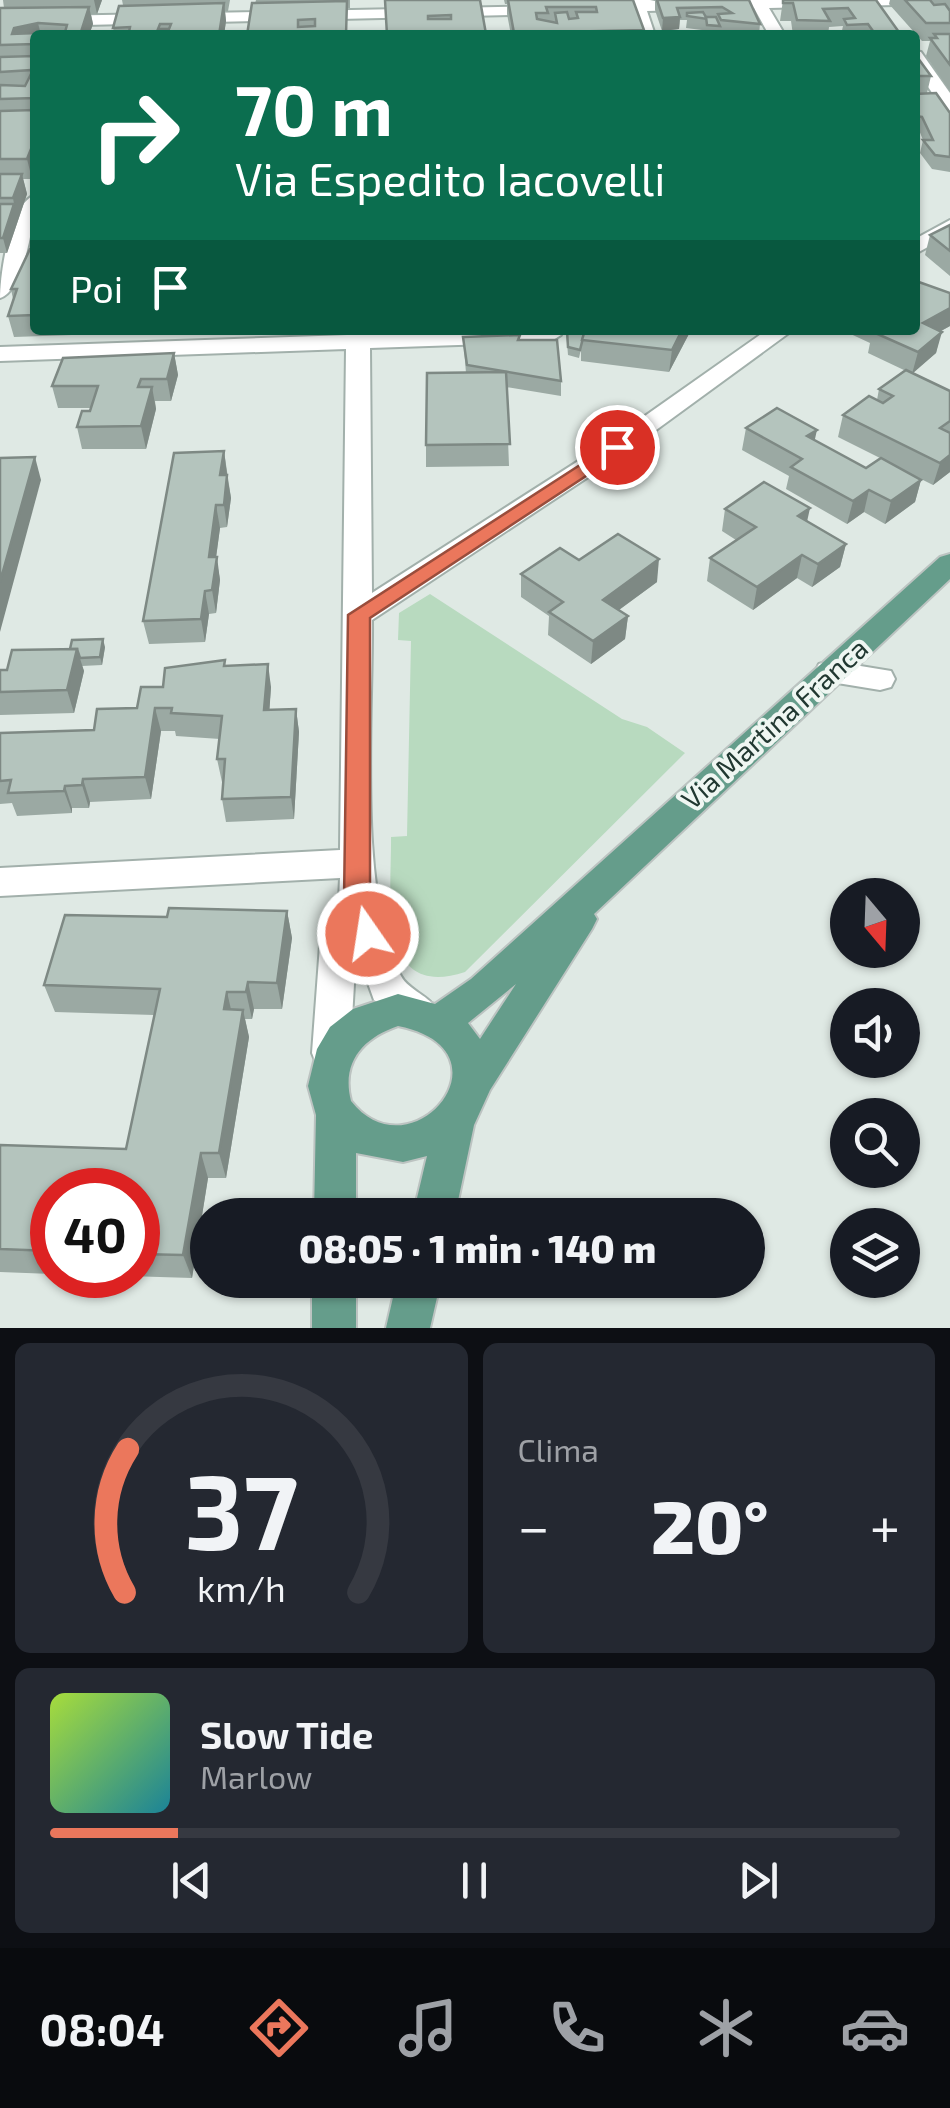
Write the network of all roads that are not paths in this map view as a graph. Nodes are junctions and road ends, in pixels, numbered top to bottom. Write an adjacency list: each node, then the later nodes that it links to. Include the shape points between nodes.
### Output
1 (116, 0): 11 (street)
2 (875, 0): 3 (street); 4 (street); 10 (street)
3 (895, 0)
4 (758, 1): 5 (street); 14 (street)
5 (636, 3): 6 (street); 13 (street)
6 (492, 5): 7 (street); 12 (street)
7 (364, 6): 8 (street)
8 (243, 8): 11 (street)
9 (0, 22): 11 (street)
10 (892, 24)
11 (107, 27)
12 (494, 30)
13 (646, 30)
14 (775, 30)
15 (920, 63): 16 (street)
16 (950, 106)
17 (30, 212): 21 (street)
18 (950, 226): 19 (street)
19 (920, 245)
20 (30, 267): 21 (street)
21 (4, 268): 22 (street)
22 (0, 291)
23 (406, 335): 25 (street)
24 (775, 335): 29 (street)
25 (358, 336): 26 (street); 29 (street)
26 (176, 338): 27 (street)
27 (0, 354)
28 (950, 563): 30 (main road, Via Martina Franca)
29 (359, 615): 32 (street)
30 (830, 672): 31 (street); 34 (main road, Via Martina Franca)
31 (880, 679)
32 (357, 863): 33 (street); 35 (street)
33 (0, 882)
34 (601, 886): 36 (main road, Via Martina Franca, via 484,990); 38 (main road, Via Martina Franca)
35 (357, 900): 36 (street, via 386,989); 37 (street, via 338,946)
36 (430, 1016): 37 (main road, via 377,1014 342,1036); 38 (main road, via 466,1047)
37 (331, 1054): 39 (main road, via 326,1074)
38 (463, 1101): 39 (main road, via 426,1137 393,1144 351,1130); 41 (main road, Via Martina Franca)
39 (336, 1114): 40 (main road)
40 (334, 1198)
41 (438, 1198)
42 (334, 1298): 44 (main road)
43 (415, 1298): 45 (main road)
44 (334, 1328)
45 (408, 1328)

